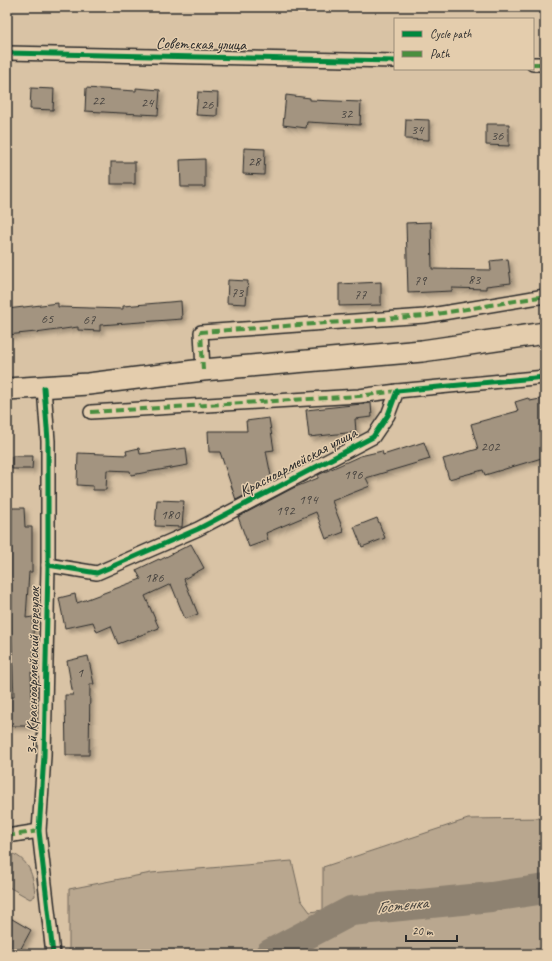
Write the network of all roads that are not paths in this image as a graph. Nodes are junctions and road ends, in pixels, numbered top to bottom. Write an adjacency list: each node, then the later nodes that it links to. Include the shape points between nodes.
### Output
1 (7, 53): 2 (street, Советская улица)
2 (394, 61)
3 (534, 64): 4 (street)
4 (545, 64)
5 (545, 296): 7 (street, via 425,316 201,332)
6 (545, 333): 7 (main road, via 422,351)
7 (203, 370): 9 (main road)
8 (545, 377): 11 (street)
9 (44, 388): 10 (main road); 13 (street, 3-й Красноармейский переулок, via 48,441)
10 (7, 389)
11 (397, 392): 12 (street); 13 (street, Красноармейская улица, via 388,415 373,437 198,529 97,573)
12 (91, 412)
13 (48, 565): 14 (street, 3-й Красноармейский переулок, via 44,756)
14 (39, 831): 15 (street); 16 (street, 3-й Красноармейский переулок)
15 (7, 836)
16 (52, 954)

